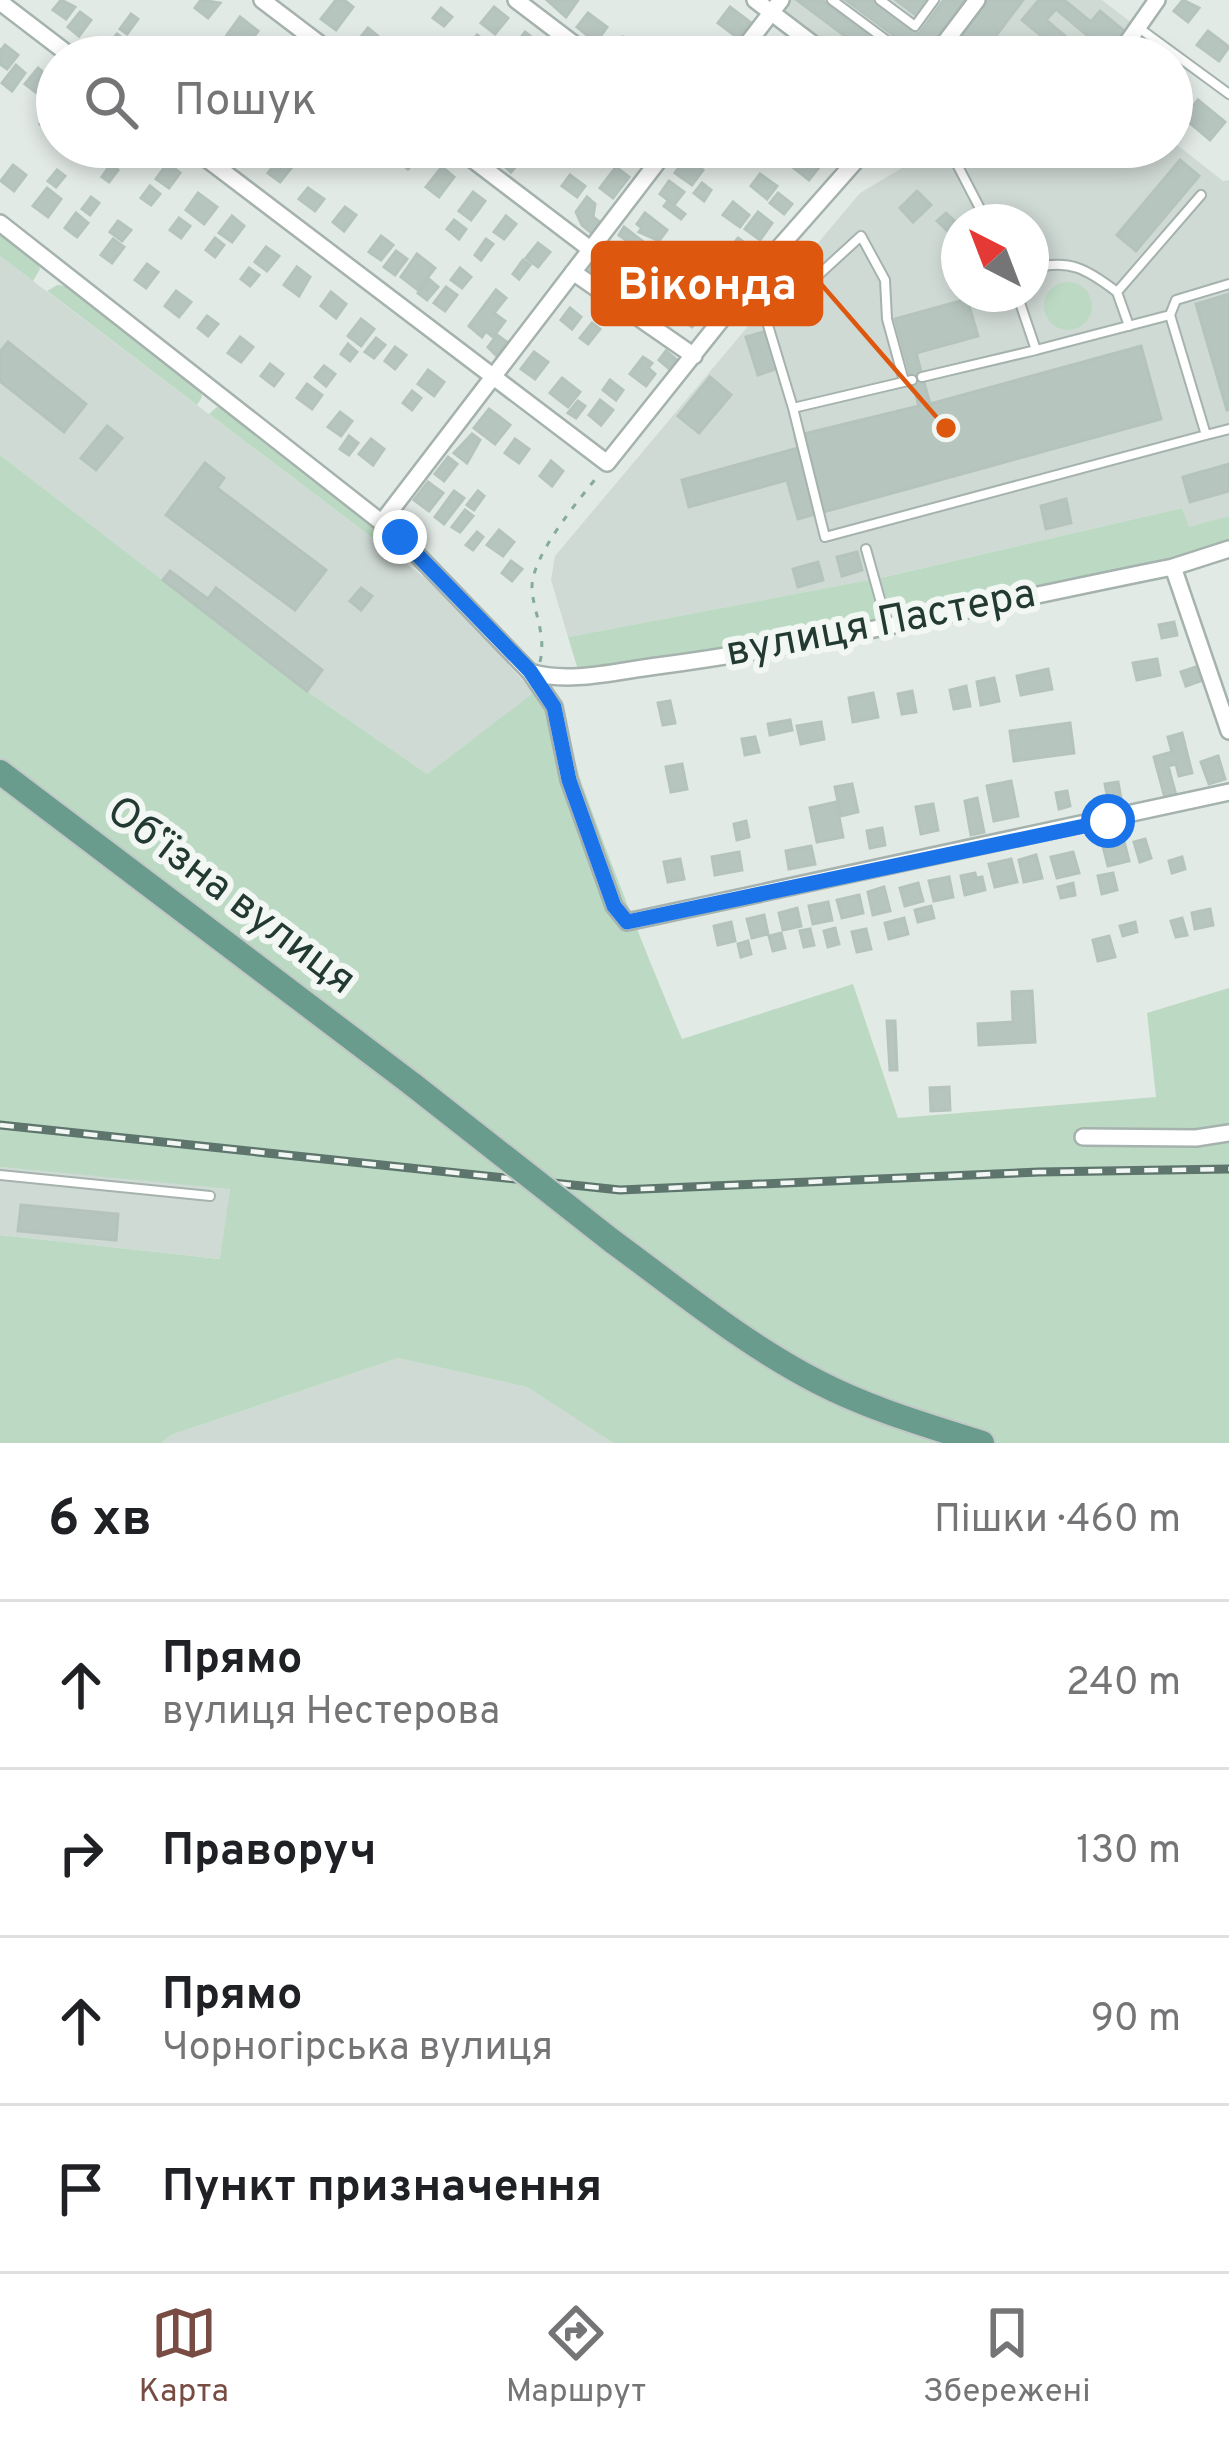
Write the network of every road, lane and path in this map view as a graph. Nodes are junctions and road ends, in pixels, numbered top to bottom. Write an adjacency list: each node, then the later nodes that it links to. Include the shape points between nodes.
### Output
1 (262, 0): 13 (street)
2 (516, 0): 14 (street)
3 (755, 0): 10 (street)
4 (832, 0): 17 (lane)
5 (880, 0): 6 (lane, via 915,26)
6 (934, 0)
7 (977, 0): 18 (street)
8 (1157, 0): 11 (street)
9 (0, 2): 12 (street)
10 (776, 6): 15 (street); 16 (street)
11 (1137, 27): 19 (street); 20 (lane)
12 (45, 36)
13 (309, 36)
14 (563, 36)
15 (753, 36)
16 (808, 36)
17 (881, 36)
18 (950, 36)
19 (1131, 36)
20 (1149, 36)
21 (1193, 68): 22 (lane)
22 (1229, 94)
23 (219, 168): 41 (street)
24 (484, 168): 31 (street)
25 (653, 168): 31 (street)
26 (849, 168): 40 (street)
27 (959, 168): 29 (lane)
28 (1201, 195): 35 (lane)
29 (978, 204)
30 (0, 223): 47 (street)
31 (590, 249): 33 (street)
32 (1049, 263): 35 (lane, via 1087,268)
33 (573, 272): 40 (street); 41 (street)
34 (1229, 284): 37 (lane, via 1176,300)
35 (1117, 292): 38 (lane)
36 (1024, 312): 39 (lane)
37 (1170, 315): 38 (lane); 45 (lane)
38 (1129, 326): 39 (lane)
39 (1036, 350): 42 (lane)
40 (694, 356): 46 (street)
41 (493, 376): 46 (street); 47 (street)
42 (913, 380): 43 (lane); 43 (lane, via 887,319 885,280 861,236 767,322)
43 (793, 408): 45 (lane, via 825,537)
44 (1229, 428): 45 (lane)
45 (1206, 435)
46 (607, 463): 52 (path, via 534,576 543,652)
47 (382, 522): 52 (street)
48 (1229, 548): 50 (street, вулиця Пастера)
49 (866, 549): 51 (lane)
50 (1173, 567): 51 (street, вулиця Пастера); 53 (street)
51 (887, 624): 52 (street, вулиця Пастера, via 713,659 551,678)
52 (530, 671): 55 (street, via 554,707 569,780 627,922)
53 (1229, 730)
54 (0, 772): 60 (main road, Обʼїзна вулиця, bridge, via 756,1347 875,1408)
55 (1229, 792)
56 (1229, 1133): 57 (street)
57 (1084, 1138)
58 (0, 1174): 59 (lane)
59 (210, 1196)
60 (982, 1443)

